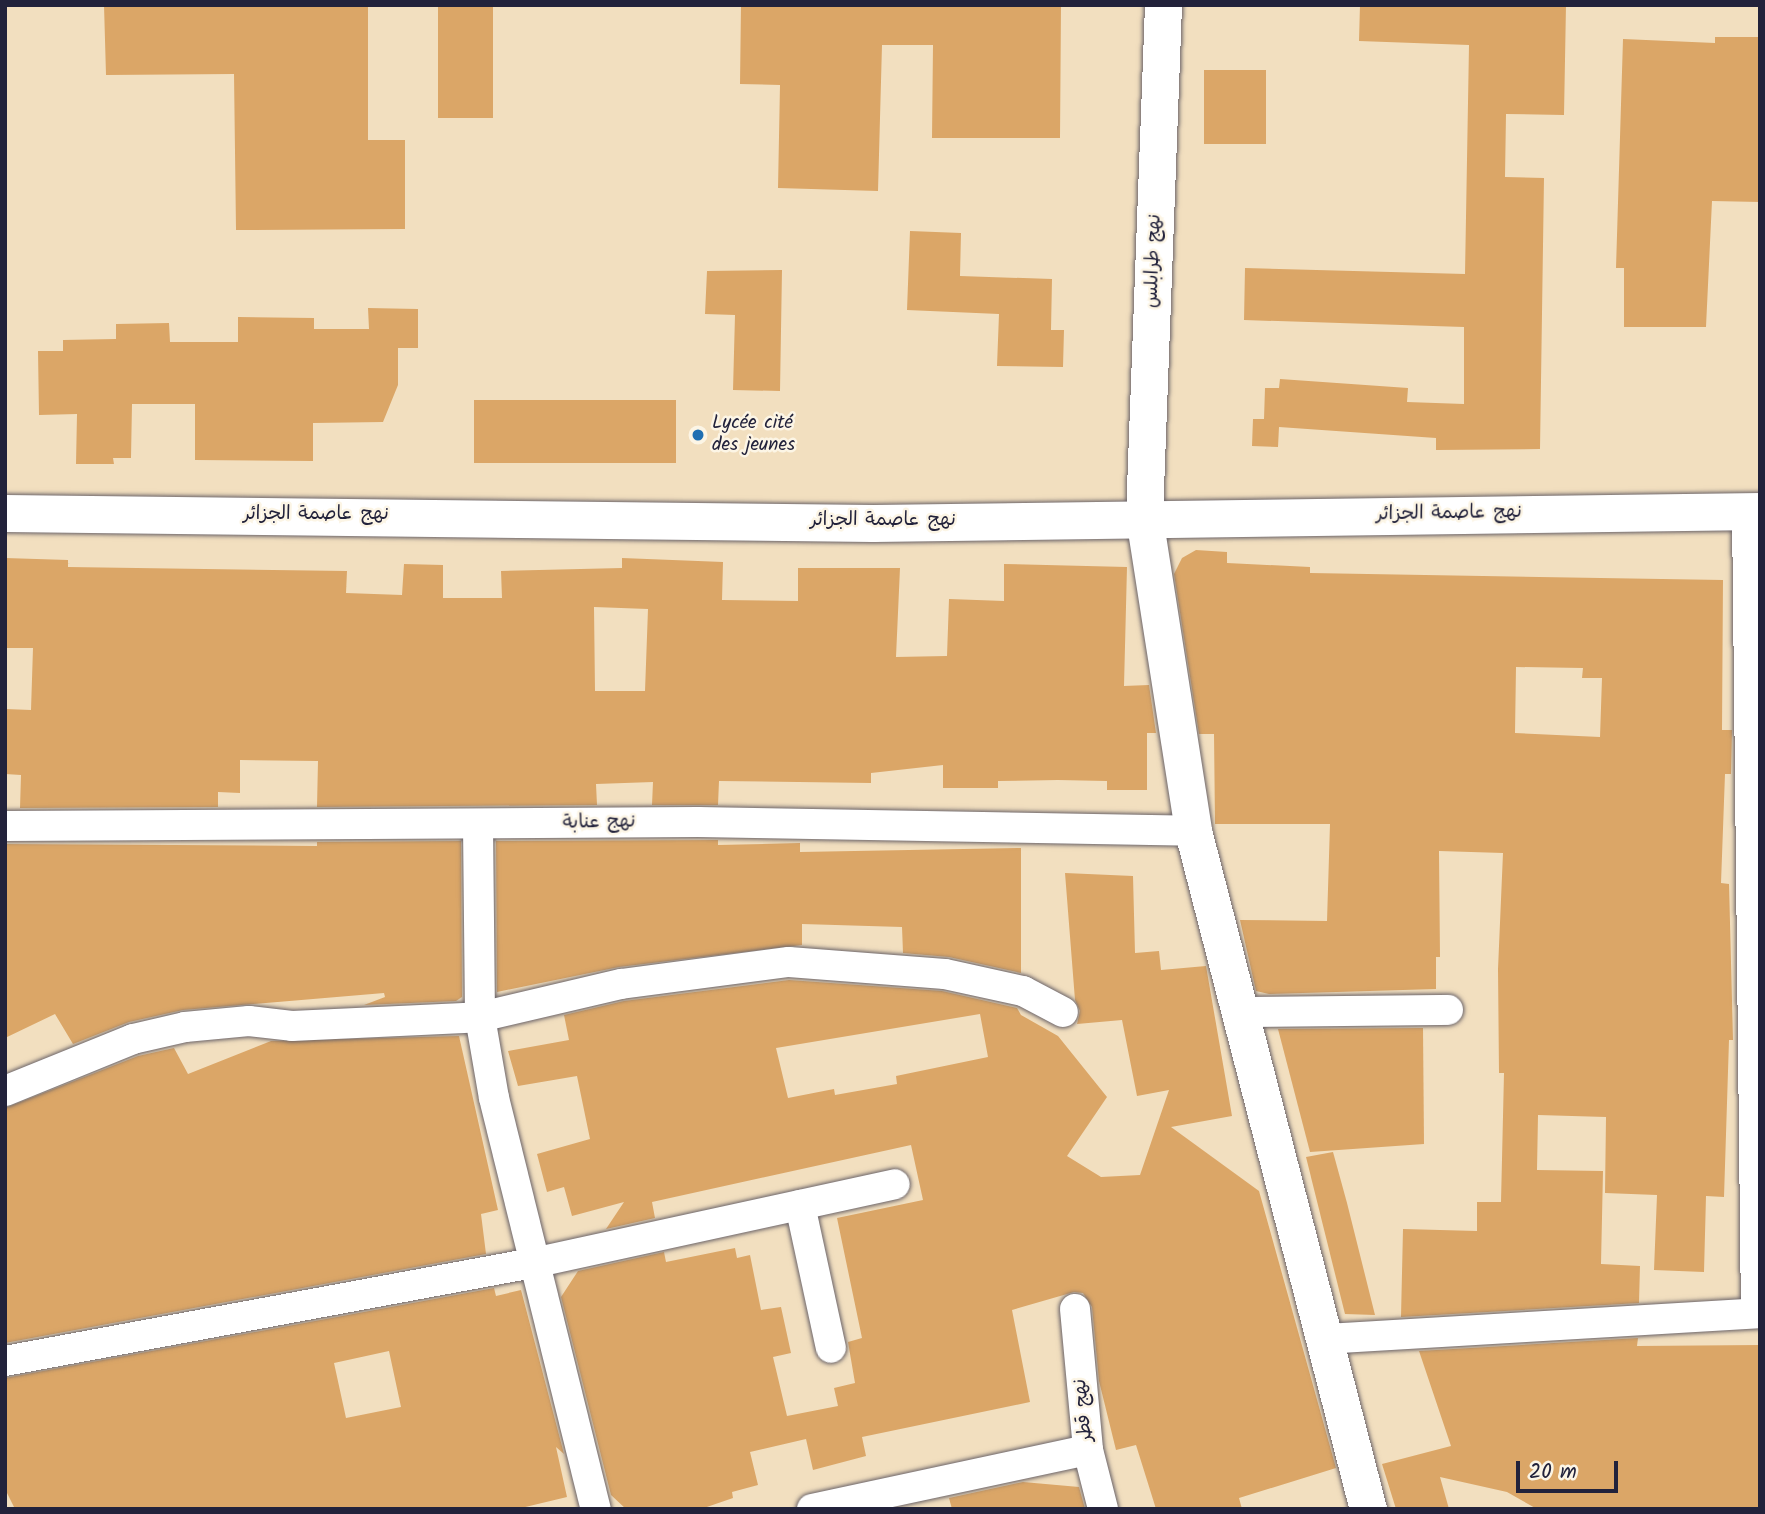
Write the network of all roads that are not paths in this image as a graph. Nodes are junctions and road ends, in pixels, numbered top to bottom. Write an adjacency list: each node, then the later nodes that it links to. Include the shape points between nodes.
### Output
1 (1163, 5): 4 (street, نهج طرابلس)
2 (1753, 511): 4 (street, نهج عاصمة الجزائر); 17 (street)
3 (5, 513): 4 (street, نهج عاصمة الجزائر, via 873,523)
4 (1144, 517): 7 (street, نهج طرابلس)
5 (478, 825): 6 (street, نهج عنابة); 7 (street, نهج عنابة, via 698,822); 11 (street)
6 (5, 826)
7 (1193, 831): 10 (street, نهج طرابلس)
8 (1448, 1010): 10 (street)
9 (1063, 1012): 11 (street, via 1023,991 945,974 789,962 621,984)
10 (1241, 1012): 18 (street, نهج طرابلس)
11 (480, 1017): 12 (street, via 292,1026 249,1021 185,1027 133,1039); 15 (street, via 494,1098)
12 (5, 1091)
13 (895, 1184): 14 (street)
14 (800, 1205): 15 (street); 19 (street)
15 (538, 1262): 20 (street); 22 (street)
16 (1075, 1309): 21 (street, نهج قطر)
17 (1758, 1314): 18 (street)
18 (1325, 1339): 25 (street, نهج طرابلس)
19 (831, 1348)
20 (5, 1362)
21 (1088, 1450): 23 (street); 24 (street, نهج قطر)
22 (596, 1509)
23 (812, 1509)
24 (1103, 1509)
25 (1368, 1509)

